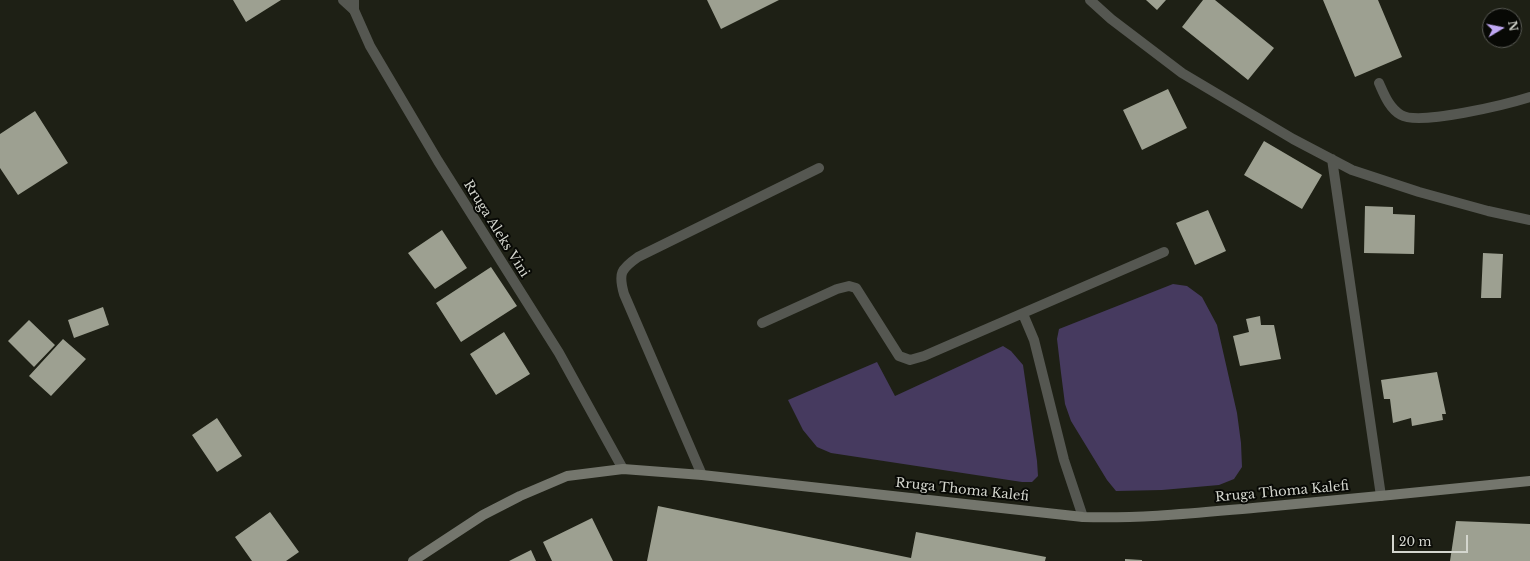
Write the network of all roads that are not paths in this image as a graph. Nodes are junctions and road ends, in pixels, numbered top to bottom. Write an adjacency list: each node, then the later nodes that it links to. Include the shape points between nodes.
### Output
1 (343, 0): 3 (street)
2 (1090, 0): 6 (street, via 1182,73)
3 (354, 5): 12 (street, Rruga Aleks Vini, via 370,46 438,161 559,353)
4 (1379, 83): 5 (street, via 1390,106 1401,116 1417,119 1461,113)
5 (1530, 97)
6 (1332, 159): 8 (street, via 1352,170 1418,192); 15 (street)
7 (819, 168): 13 (street, via 638,257 622,272 620,281 624,294)
8 (1530, 220)
9 (1164, 252): 10 (street)
10 (1023, 314): 11 (street, via 910,360 899,356 856,288 850,286 837,289); 16 (street, via 1034,340 1064,460)
11 (762, 323)
12 (623, 469): 13 (main road, Rruga Thoma Kalefi); 17 (main road, Rruga Thoma Kalefi, via 567,476 520,496 483,515)
13 (702, 475): 16 (main road, Rruga Thoma Kalefi)
14 (1530, 481): 15 (main road, Rruga Thoma Kalefi)
15 (1381, 496): 16 (main road, Rruga Thoma Kalefi, via 1190,513 1106,518)
16 (1083, 516)
17 (413, 561)

